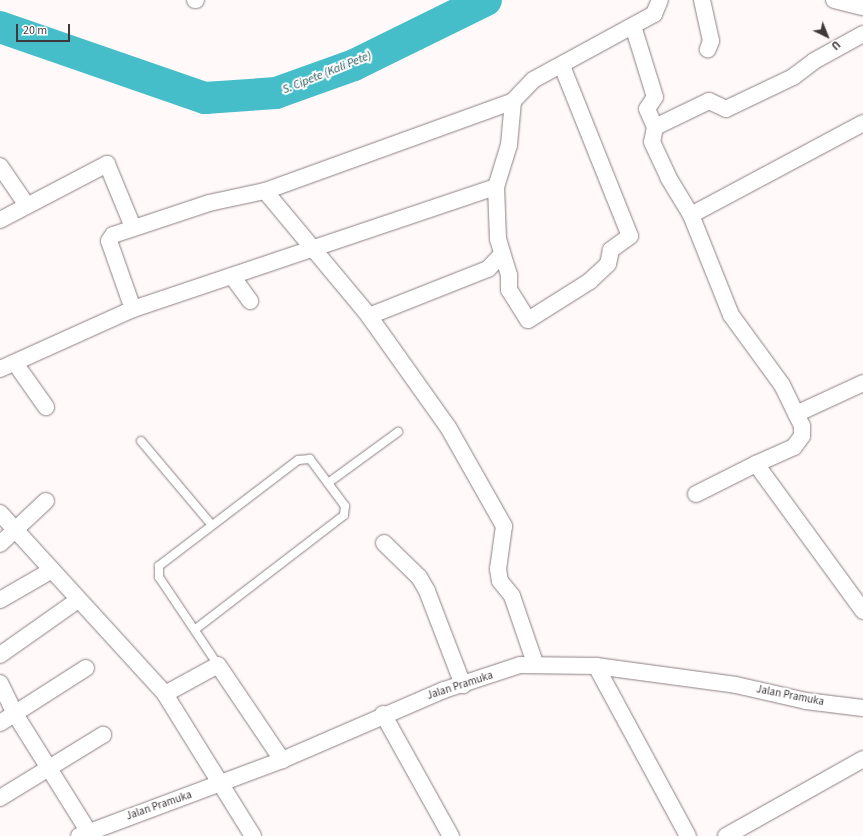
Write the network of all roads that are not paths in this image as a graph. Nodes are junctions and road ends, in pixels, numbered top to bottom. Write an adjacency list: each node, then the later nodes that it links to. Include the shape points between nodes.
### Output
1 (660, 0): 5 (street, via 654,14)
2 (702, 0): 7 (street, via 711,41)
3 (834, 0): 4 (street)
4 (863, 7)
5 (633, 26): 8 (street); 11 (street, via 654,90 655,97 647,109)
6 (863, 34): 11 (street, via 814,61 793,78 726,109 709,101)
7 (708, 49)
8 (562, 66): 9 (street, via 533,80); 20 (street, via 630,236 611,250 608,264 590,281 532,319 526,318 509,290 508,270)
9 (513, 101): 13 (street, via 509,145); 14 (street)
10 (863, 123): 16 (street)
11 (655, 127): 16 (street, via 652,142 668,177)
12 (0, 166): 15 (street)
13 (496, 187): 19 (street); 20 (street)
14 (265, 191): 18 (street); 19 (street)
15 (26, 204): 17 (street); 18 (street, via 106,164)
16 (691, 215): 29 (street, via 731,315 782,385)
17 (0, 220)
18 (133, 227): 23 (street, via 111,237 109,241)
19 (317, 250): 21 (street); 24 (street)
20 (501, 255): 24 (street, via 488,269)
21 (232, 276): 22 (street); 23 (street)
22 (250, 301)
23 (133, 309): 25 (street, via 81,330)
24 (369, 316): 47 (street, via 448,427 504,526 498,569 500,581 516,593)
25 (15, 363): 26 (street); 28 (street)
26 (0, 368)
27 (863, 383): 29 (street)
28 (46, 407)
29 (796, 414): 32 (street, via 802,426 799,442)
30 (398, 432): 33 (lane)
31 (141, 441): 37 (lane)
32 (756, 464): 34 (street); 44 (street)
33 (328, 483): 37 (lane, via 314,463 304,458); 45 (lane, via 345,506 340,520)
34 (696, 494)
35 (46, 501): 38 (street)
36 (0, 513): 38 (street)
37 (211, 524): 45 (lane, via 164,560 158,571)
38 (18, 530): 40 (street); 41 (street)
39 (384, 543): 52 (street, via 419,577 427,591)
40 (0, 544)
41 (52, 570): 42 (street); 43 (street)
42 (0, 600)
43 (78, 600): 46 (street); 53 (street)
44 (863, 611)
45 (197, 628): 48 (lane)
46 (0, 655)
47 (535, 664): 49 (street, Jalan Pramuka); 52 (street, Jalan Pramuka)
48 (218, 665): 53 (street); 60 (street)
49 (596, 666): 54 (street, Jalan Pramuka, via 736,685 806,701); 67 (street)
50 (86, 668): 55 (street)
51 (0, 683): 55 (street)
52 (463, 685): 56 (street, Jalan Pramuka)
53 (164, 694): 62 (street)
54 (863, 708)
55 (15, 714): 57 (street); 61 (street)
56 (383, 714): 60 (street, Jalan Pramuka); 66 (street)
57 (0, 723)
58 (103, 734): 61 (street)
59 (863, 758): 68 (street)
60 (282, 760): 62 (street, Jalan Pramuka)
61 (50, 767): 63 (street); 64 (street)
62 (221, 784): 64 (street, Jalan Pramuka); 65 (street)
63 (0, 798)
64 (84, 833)
65 (253, 836)
66 (451, 836)
67 (688, 836)
68 (726, 836)

